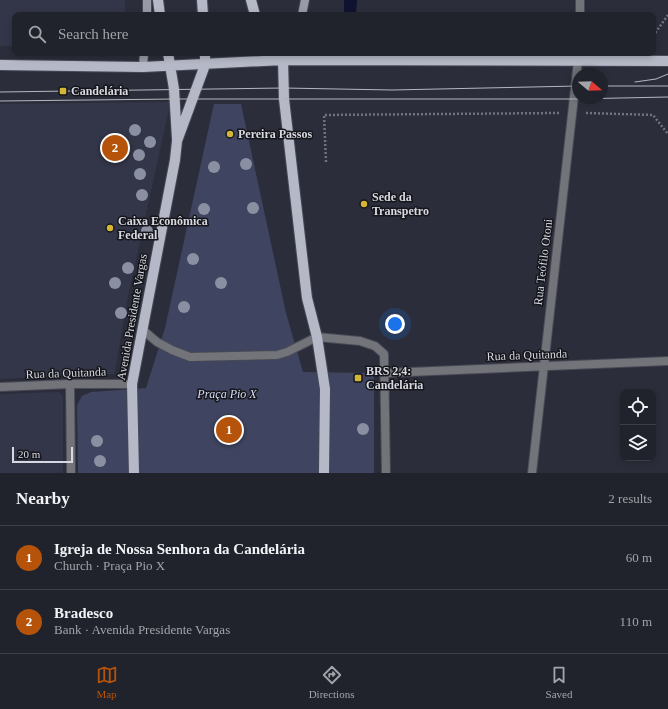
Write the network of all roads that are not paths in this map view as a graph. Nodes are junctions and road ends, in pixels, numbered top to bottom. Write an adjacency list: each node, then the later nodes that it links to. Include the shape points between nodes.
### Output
1 (147, 0): 7 (main road)
2 (158, 0): 8 (main road)
3 (202, 0): 9 (main road)
4 (251, 0): 10 (main road)
5 (305, 0): 11 (main road)
6 (580, 0): 12 (street)
7 (147, 12)
8 (160, 12)
9 (203, 12)
10 (254, 12)
11 (303, 12)
12 (580, 12)
13 (144, 56): 24 (main road)
14 (168, 56): 23 (main road)
15 (204, 56): 22 (main road, Avenida Presidente Vargas)
16 (274, 56): 22 (main road)
17 (282, 56): 27 (main road, via 284,99 307,298)
18 (430, 56): 19 (main road)
19 (578, 57): 20 (main road); 29 (street, Rua Teófilo Otoni)
20 (668, 61)
21 (0, 65): 24 (main road)
22 (205, 65): 23 (main road); 25 (main road, Avenida Presidente Vargas)
23 (170, 66): 24 (main road); 25 (main road)
24 (143, 67)
25 (177, 141): 26 (main road, Avenida Presidente Vargas)
26 (143, 330): 27 (street, via 157,342 190,357 277,354 287,352); 32 (main road, Avenida Presidente Vargas)
27 (317, 337): 30 (street, via 360,341 375,346 384,354); 36 (main road, via 325,389)
28 (668, 360): 29 (street, Rua da Quitanda)
29 (543, 367): 30 (street, Rua da Quitanda); 38 (street, Rua Teófilo Otoni)
30 (386, 373): 37 (street)
31 (70, 384): 32 (street, Rua da Quitanda); 33 (street, Rua da Quitanda); 34 (street)
32 (132, 384): 35 (main road, Avenida Presidente Vargas)
33 (0, 387)
34 (70, 473)
35 (134, 473)
36 (324, 473)
37 (386, 473)
38 (532, 473)

